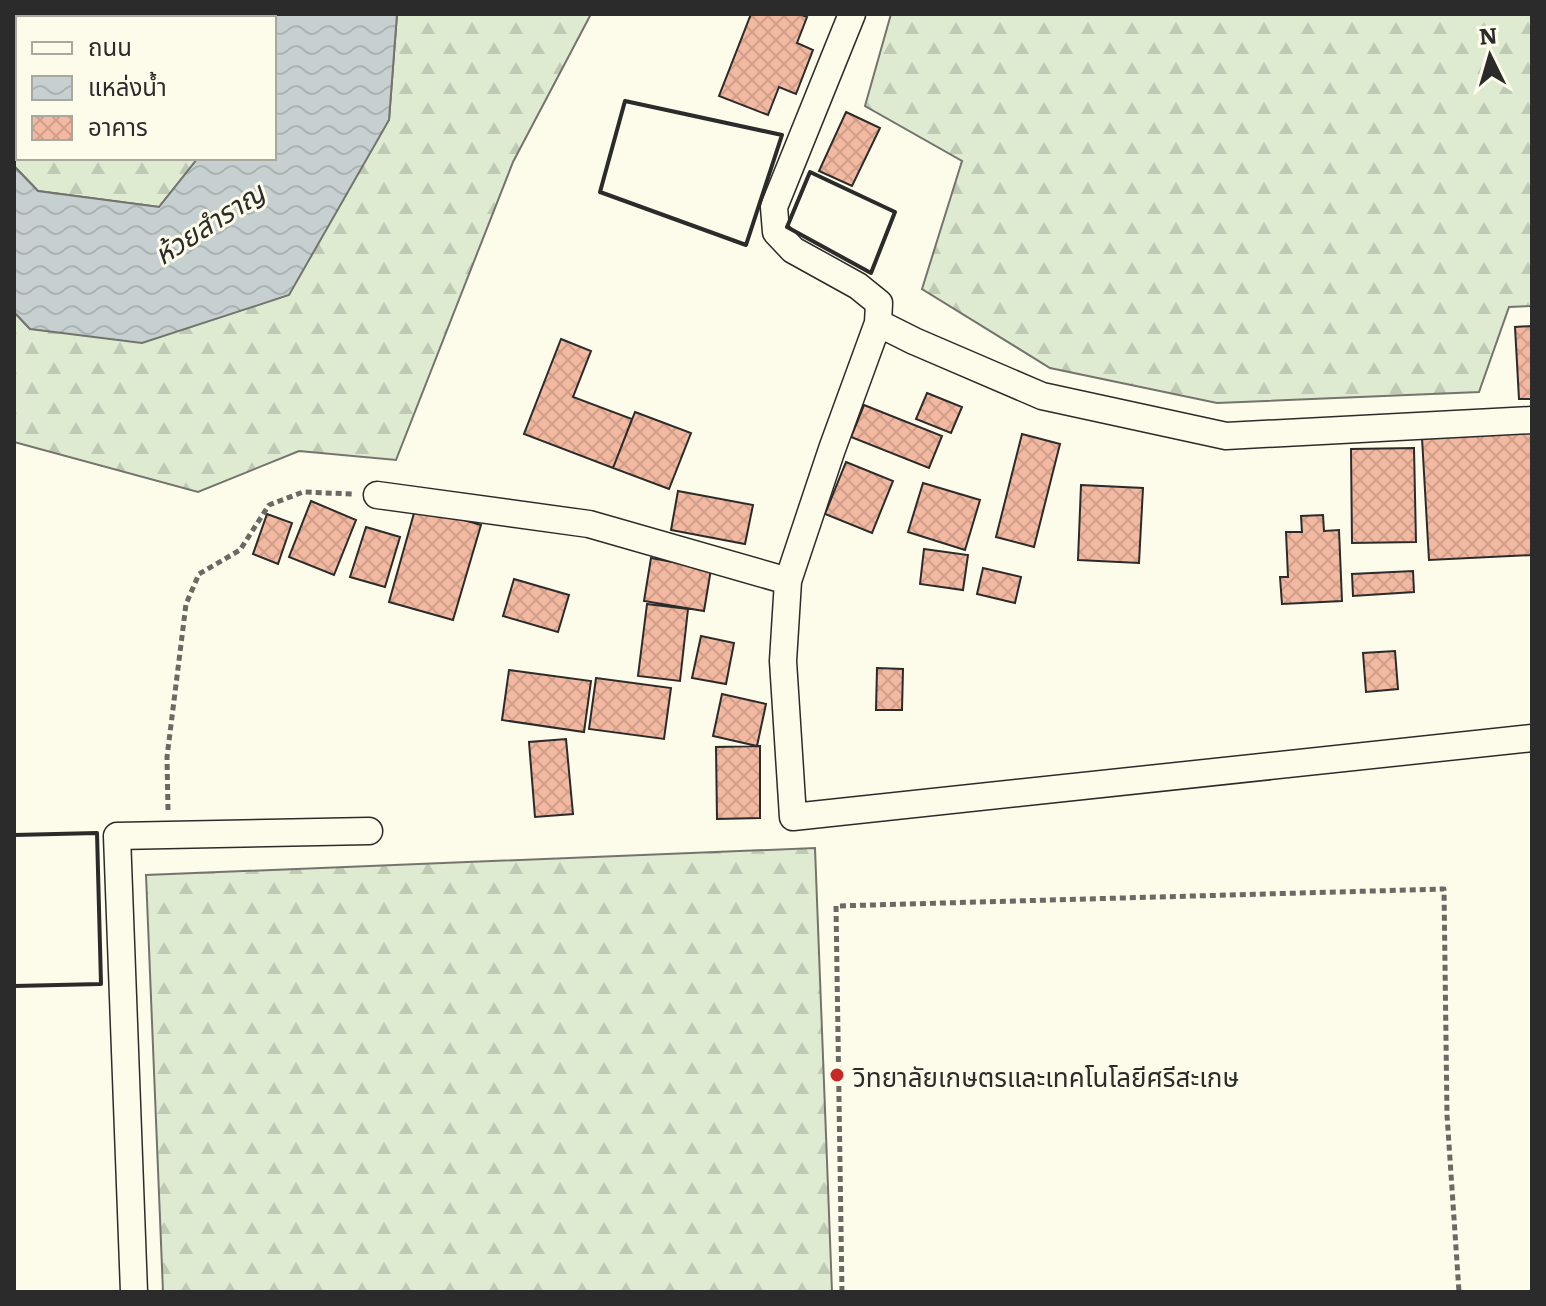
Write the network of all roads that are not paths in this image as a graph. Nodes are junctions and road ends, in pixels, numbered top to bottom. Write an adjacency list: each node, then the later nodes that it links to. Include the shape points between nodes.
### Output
1 (852, 14): 2 (street, via 774,207 776,232 793,250 879,303)
2 (878, 323): 3 (street, via 1042,396 1226,436); 5 (street)
3 (1532, 420)
4 (377, 495): 5 (street, via 589,524)
5 (788, 581): 6 (street, via 783,661 793,817)
6 (1532, 738)
7 (369, 831): 8 (street, via 117,836)
8 (134, 1292)

